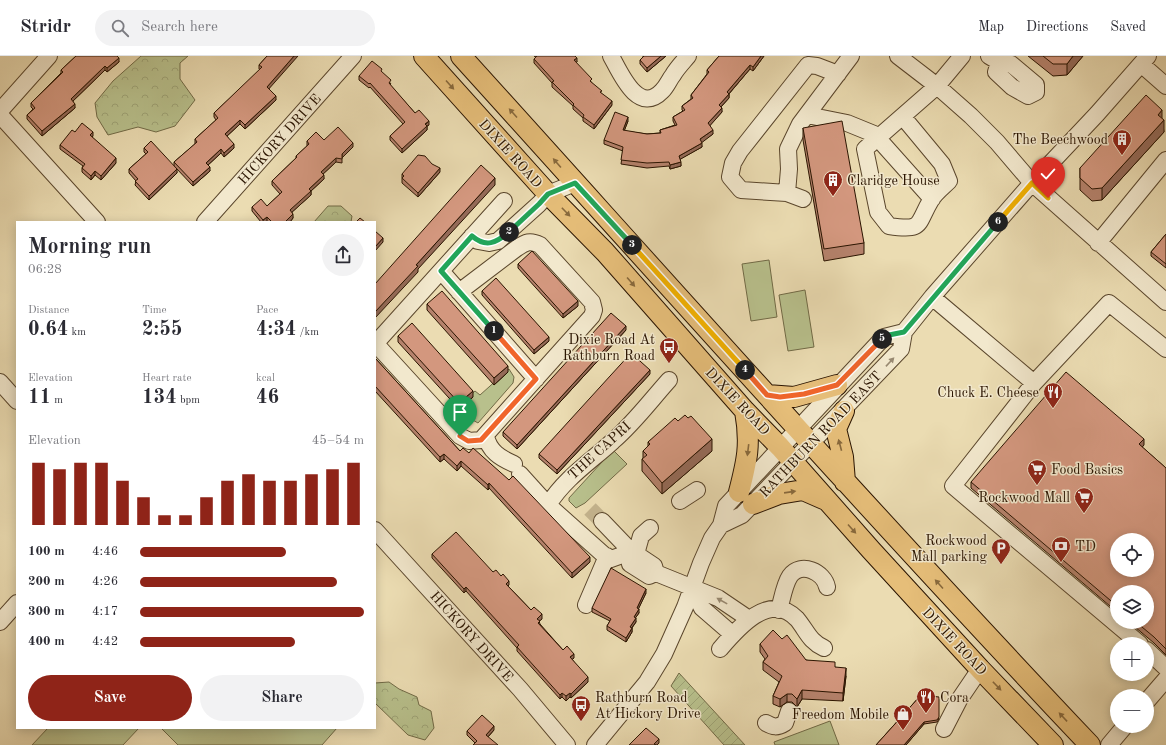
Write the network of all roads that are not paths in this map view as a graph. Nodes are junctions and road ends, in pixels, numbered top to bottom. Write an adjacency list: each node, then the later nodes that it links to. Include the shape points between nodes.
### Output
1 (48, 56): 14 (street)
2 (353, 56): 28 (street, HICKORY DRIVE)
3 (424, 56): 23 (main road, DIXIE ROAD, one-way to 23)
4 (461, 56): 20 (main road, DIXIE ROAD, one-way to 4)
5 (611, 56): 6 (street, via 629,88 637,95 646,97 655,96 663,90)
6 (688, 56)
7 (851, 56): 11 (street)
8 (898, 56): 12 (street)
9 (962, 56): 12 (street)
10 (1145, 60): 13 (street); 21 (street, RATHBURN ROAD EAST)
11 (838, 74): 16 (street); 22 (street, via 808,65 733,163 730,177 741,190)
12 (938, 86): 17 (street); 21 (street, via 996,142)
13 (1166, 86)
14 (0, 111)
15 (0, 115): 27 (street)
16 (807, 115): 18 (street, via 847,123); 22 (street, via 788,149)
17 (903, 117): 18 (street); 25 (street, via 946,172 949,181)
18 (877, 137): 25 (street); 25 (street, via 865,149 878,212 890,226 909,229 920,223)
19 (1166, 160): 30 (street)
20 (575, 183): 23 (street); 44 (main road, DIXIE ROAD)
21 (1032, 183): 30 (street); 33 (street, RATHBURN ROAD EAST)
22 (788, 193): 24 (street)
23 (544, 199): 29 (street, via 498,241 478,241); 46 (main road, DIXIE ROAD, one-way to 46, via 605,252)
24 (803, 199)
25 (932, 199)
26 (504, 202): 29 (street)
27 (96, 221)
28 (206, 221)
29 (472, 236): 31 (street)
30 (1098, 243): 34 (street)
31 (441, 271): 32 (street); 36 (street)
32 (459, 292): 39 (street); 39 (street, via 517,248 531,241 540,245 592,302 592,316)
33 (932, 297): 35 (street, RATHBURN ROAD EAST); 42 (street)
34 (1166, 302)
35 (904, 332): 43 (street, RATHBURN ROAD EAST, via 884,336); 47 (street, RATHBURN ROAD EAST, one-way to 35, via 901,349)
36 (376, 343)
37 (376, 345): 49 (street, via 460,436 468,441)
38 (1166, 349): 42 (street, via 1109,303)
39 (536, 379): 49 (street)
40 (669, 380): 58 (street, THE CAPRI, via 614,440 556,491)
41 (0, 382): 45 (street)
42 (1034, 383): 72 (street, via 953,486)
43 (837, 385): 44 (main road, via 794,396); 48 (street, RATHBURN ROAD EAST)
44 (767, 395): 48 (main road, DIXIE ROAD)
45 (16, 400)
46 (744, 411): 51 (main road, DIXIE ROAD); 55 (main road, one-way to 55, via 749,440)
47 (844, 411): 50 (street, RATHBURN ROAD EAST); 53 (main road, one-way to 47, via 843,458 836,429)
48 (798, 428): 50 (main road, DIXIE ROAD); 51 (street, RATHBURN ROAD EAST)
49 (483, 438): 58 (street, via 497,455 517,469)
50 (813, 444): 52 (street, RATHBURN ROAD EAST); 53 (main road, DIXIE ROAD)
51 (780, 447): 52 (main road, DIXIE ROAD); 55 (street, RATHBURN ROAD EAST)
52 (794, 463): 55 (street, RATHBURN ROAD EAST); 57 (main road, DIXIE ROAD)
53 (845, 482): 87 (main road, DIXIE ROAD, one-way to 53)
54 (697, 490): 56 (street)
55 (746, 498): 57 (main road, one-way to 57, via 803,490); 65 (street, RATHBURN ROAD EAST, via 742,515 721,525 712,538)
56 (680, 500)
57 (826, 500): 77 (main road, DIXIE ROAD, one-way to 77)
58 (548, 505): 63 (street)
59 (602, 521): 62 (street, via 625,545)
60 (650, 528): 62 (street, via 641,536)
61 (376, 531): 84 (street, HICKORY DRIVE, via 520,689)
62 (630, 555): 63 (street, via 615,558); 65 (street, via 654,566 656,573)
63 (607, 556): 67 (street)
64 (827, 587): 68 (street, via 823,577 817,572 795,572 790,576)
65 (691, 588): 69 (street, one-way to 65, via 718,598); 71 (street, via 702,608); 85 (street, RATHBURN ROAD EAST, via 686,607 664,654 647,682)
66 (16, 605): 70 (street)
67 (586, 605)
68 (779, 610): 69 (street, via 764,610); 73 (street, via 792,614 814,643)
69 (750, 619): 71 (street)
70 (0, 622)
71 (732, 634): 74 (street)
72 (1132, 637)
73 (824, 648)
74 (720, 649)
75 (1154, 657): 76 (street)
76 (1166, 668)
77 (980, 669): 82 (street, via 959,700); 86 (main road, DIXIE ROAD, one-way to 86)
78 (1166, 679): 79 (street)
79 (1154, 693)
80 (788, 711): 81 (street, via 785,723 779,727)
81 (766, 723)
82 (944, 729)
83 (1119, 733): 88 (street)
84 (566, 745)
85 (594, 745)
86 (1053, 745)
87 (1090, 745)
88 (1109, 745)

